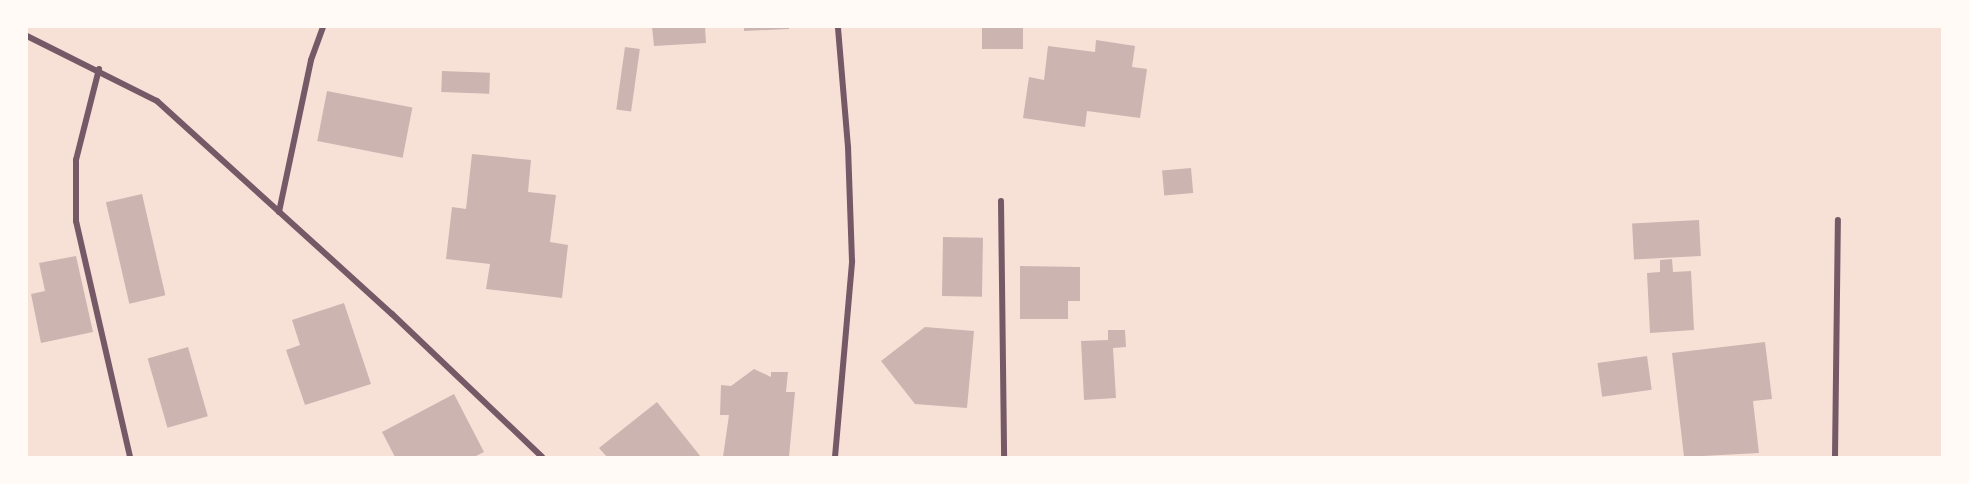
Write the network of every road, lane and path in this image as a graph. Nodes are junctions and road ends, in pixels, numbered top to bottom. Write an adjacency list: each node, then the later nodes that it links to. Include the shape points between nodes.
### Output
1 (323, 27): 6 (street, via 309,69)
2 (838, 27): 10 (street, via 852,261)
3 (27, 36): 4 (street)
4 (99, 69): 6 (street, via 157,101); 8 (street, via 76,160 76,221)
5 (1001, 201): 11 (street)
6 (279, 212): 9 (street)
7 (1838, 220): 12 (street)
8 (130, 457)
9 (542, 457)
10 (835, 457)
11 (1004, 457)
12 (1835, 457)

